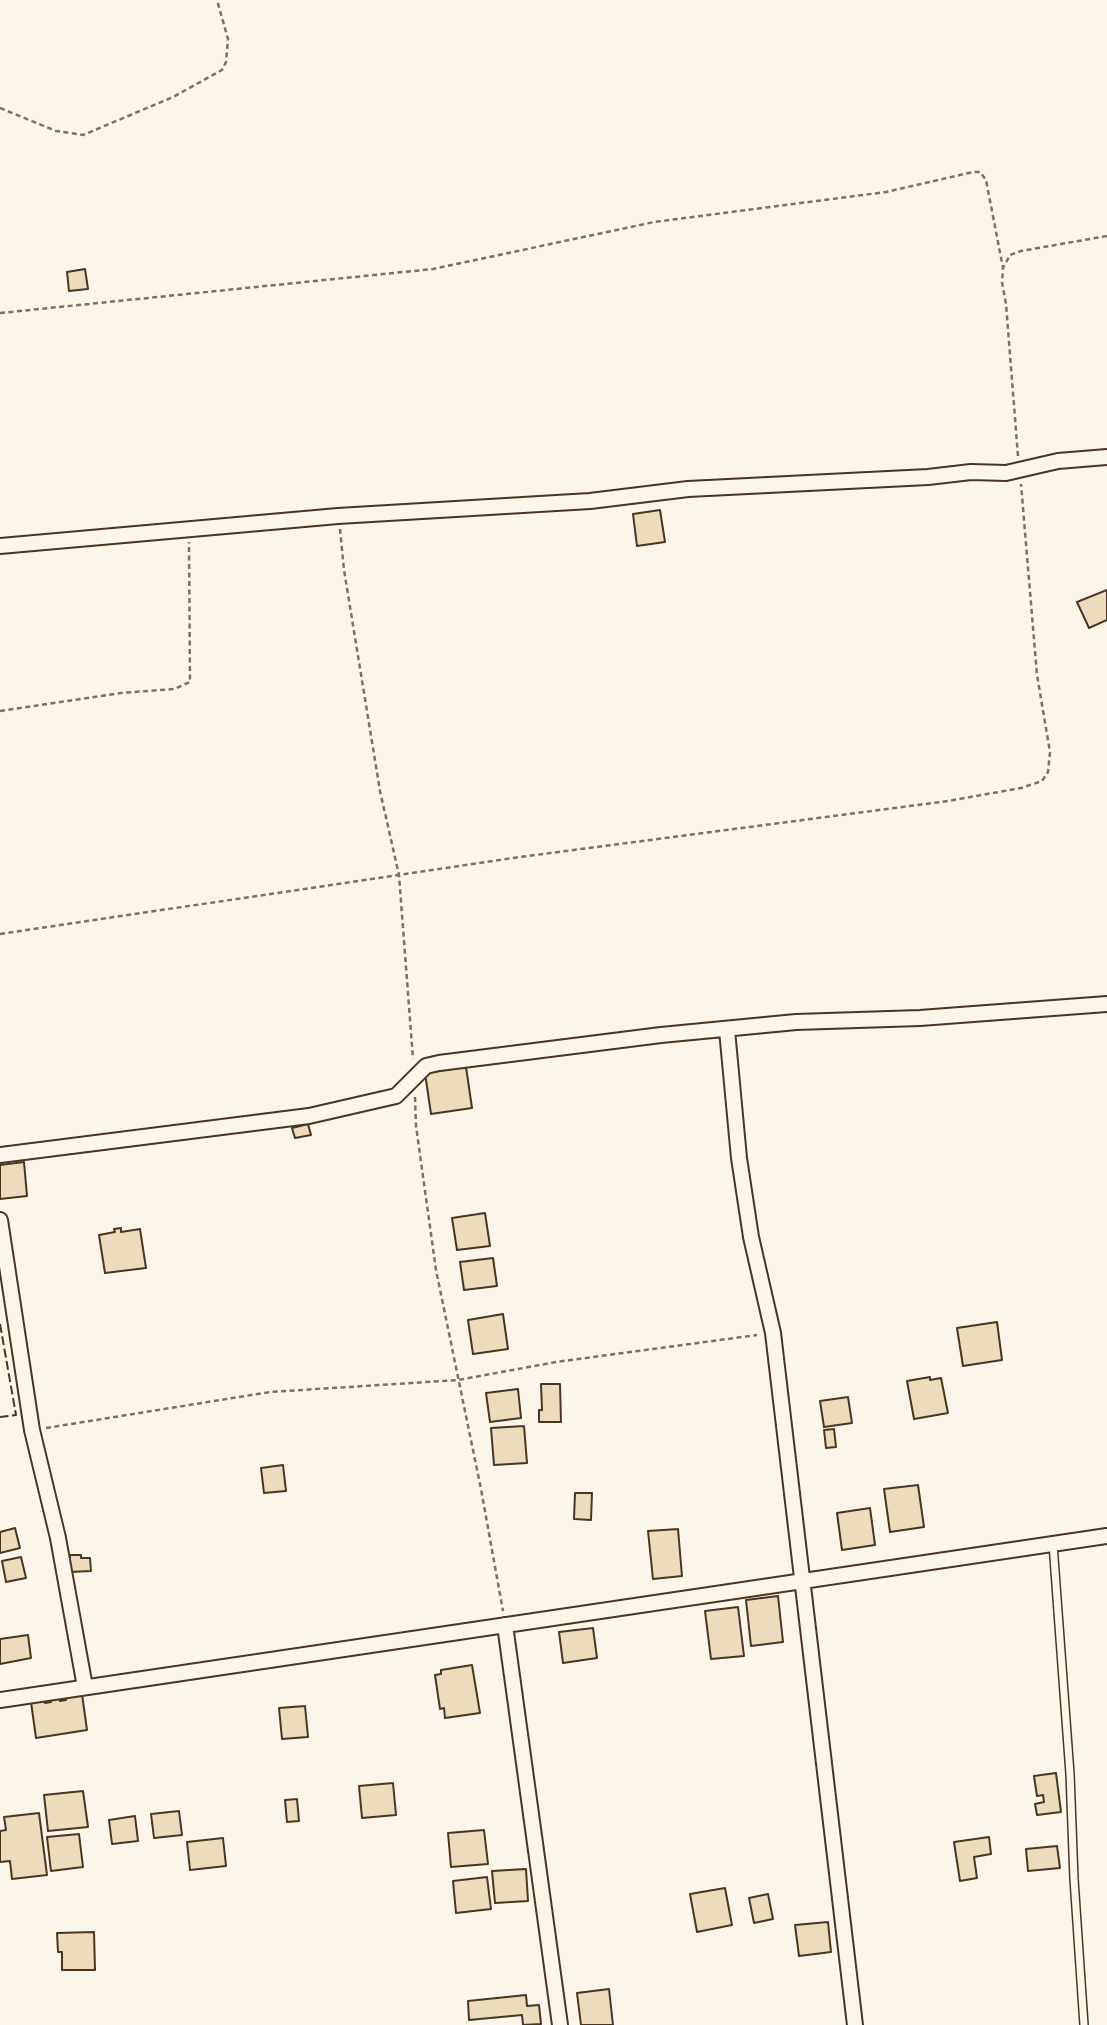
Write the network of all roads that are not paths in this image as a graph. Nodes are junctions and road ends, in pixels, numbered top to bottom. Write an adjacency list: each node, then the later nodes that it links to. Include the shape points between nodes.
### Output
1 (1107, 457): 2 (street, via 1058,461 1006,473 688,489)
2 (0, 546)
3 (1107, 1004): 4 (street)
4 (727, 1030): 5 (street, via 439,1063 426,1066 396,1096 309,1116); 10 (street, via 739,1158 773,1333)
5 (0, 1155)
6 (0, 1220): 7 (street)
7 (3, 1244): 12 (street, via 32,1430 58,1538)
8 (1107, 1536): 9 (street)
9 (1053, 1544): 10 (street); 16 (lane)
10 (802, 1581): 11 (street); 15 (street)
11 (505, 1625): 12 (street); 14 (street)
12 (85, 1687): 13 (street)
13 (0, 1700)
14 (560, 2025)
15 (855, 2025)
16 (1084, 2025)

